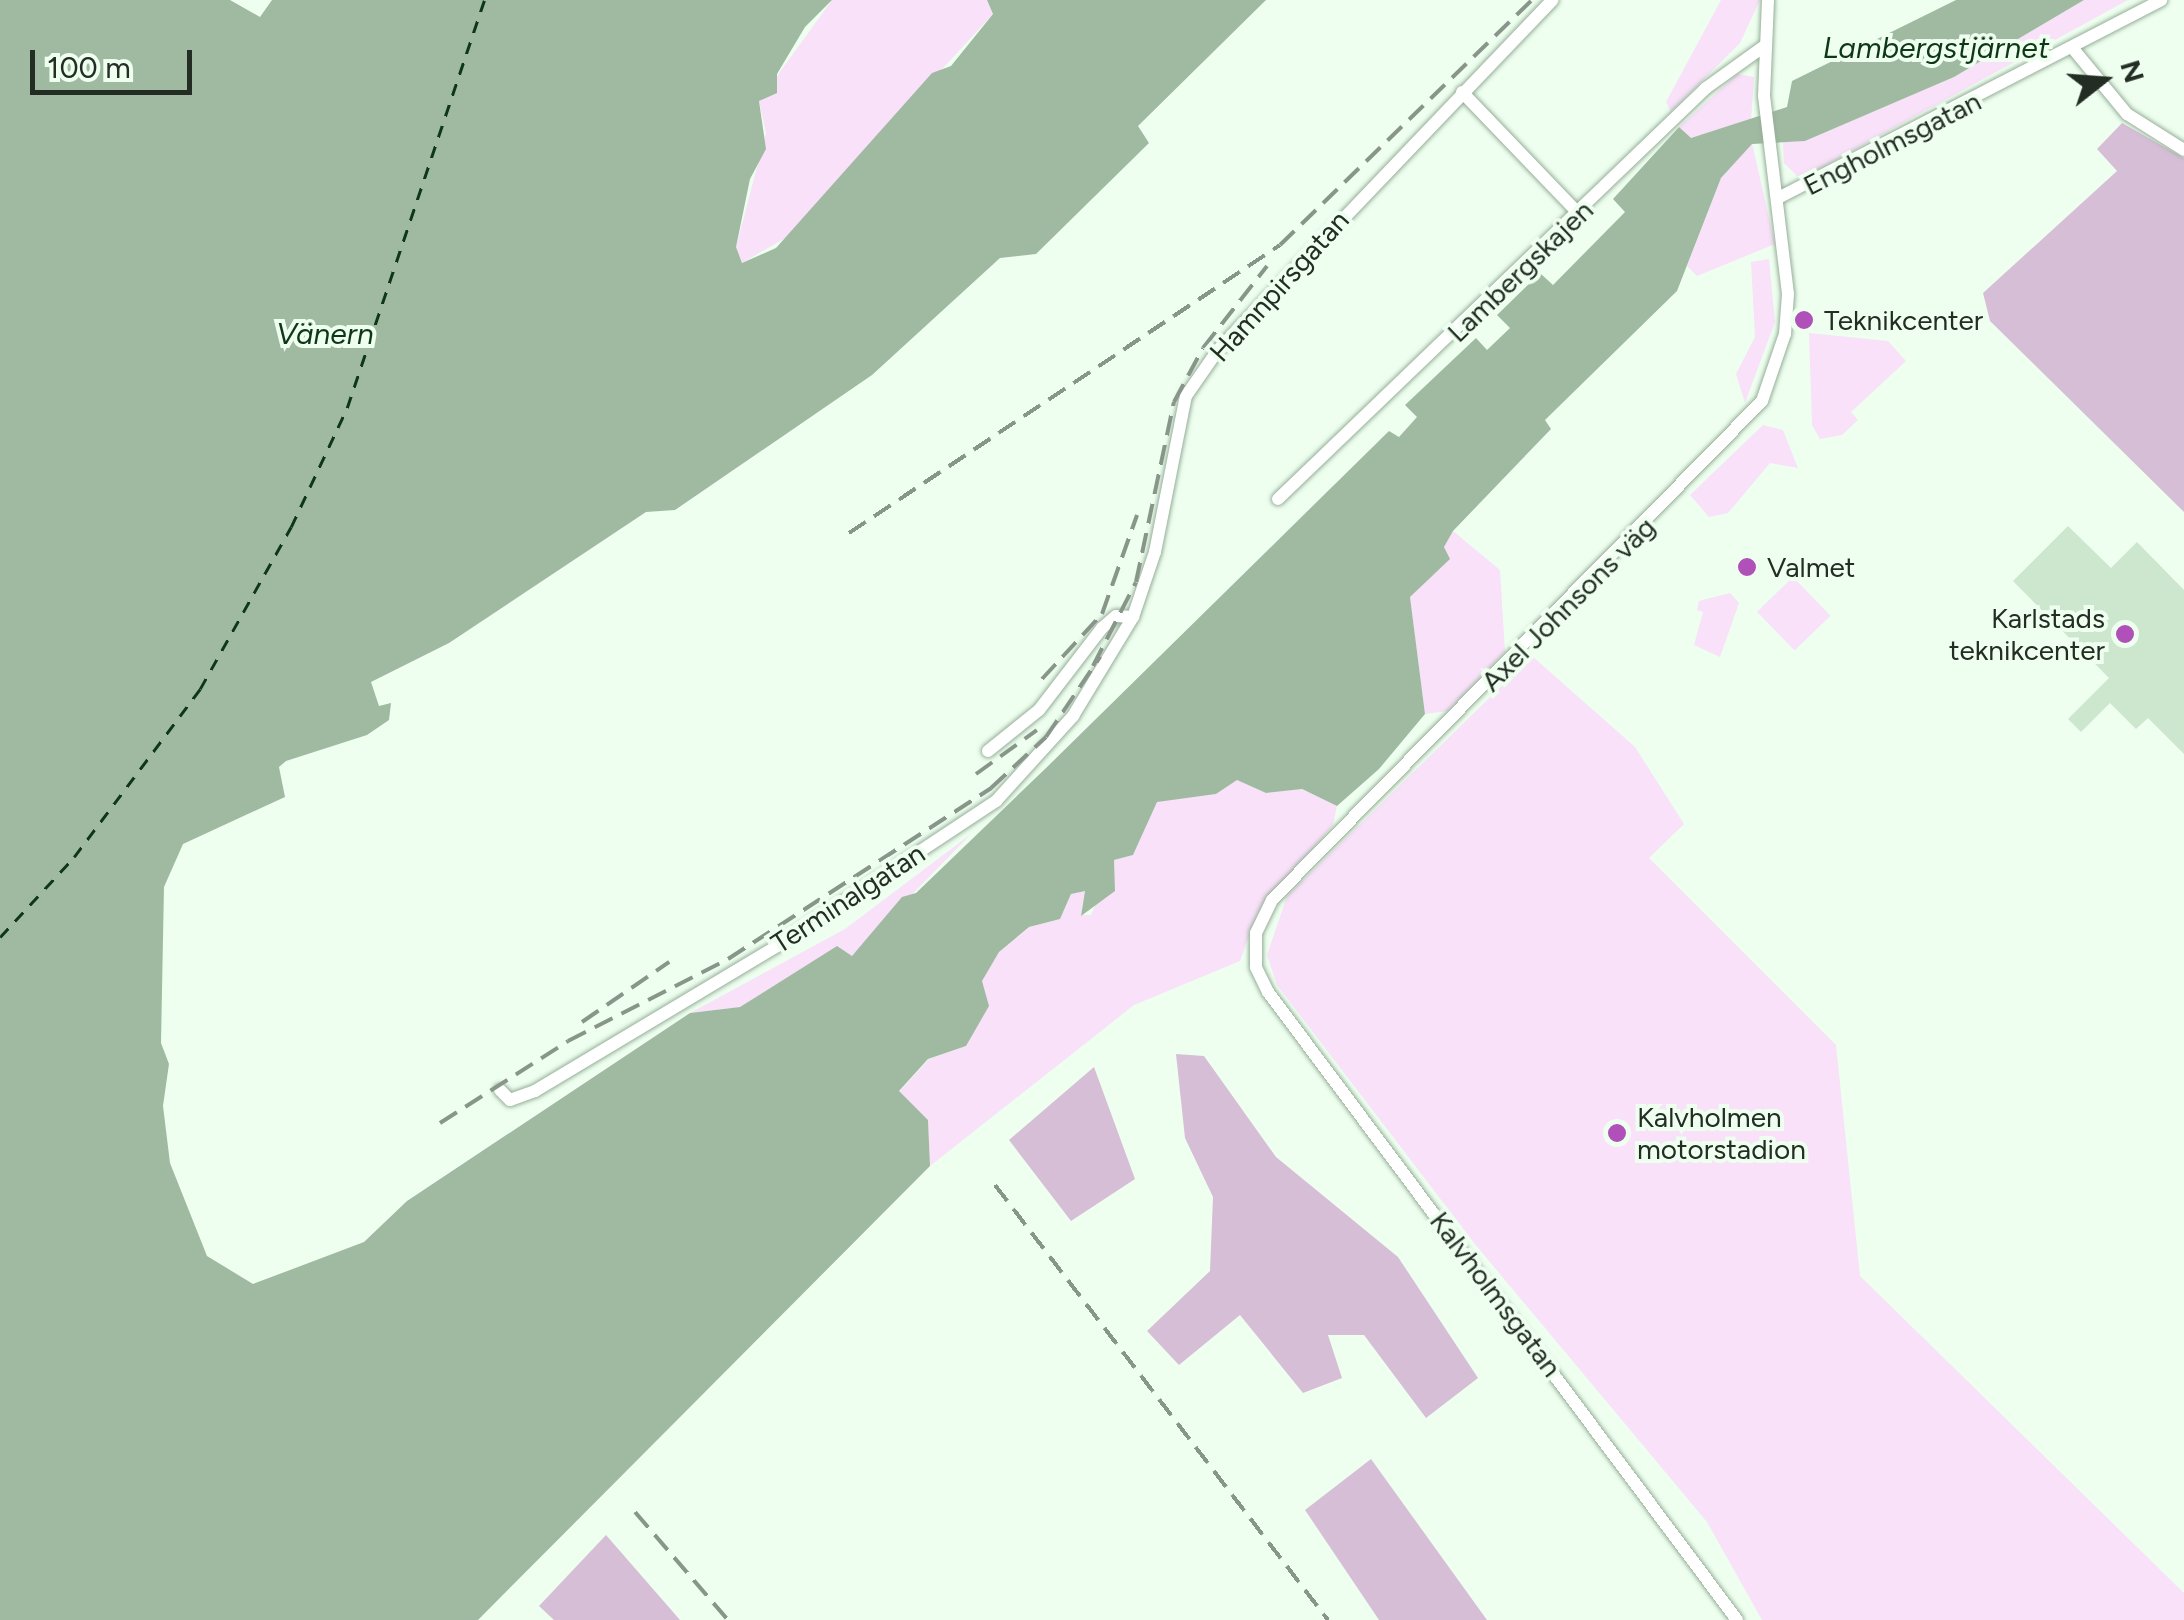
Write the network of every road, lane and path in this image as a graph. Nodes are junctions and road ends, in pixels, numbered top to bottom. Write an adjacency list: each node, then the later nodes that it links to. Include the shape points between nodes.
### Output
1 (1552, 0): 6 (street, Hamnpirsgatan)
2 (1768, 0): 4 (street, Axel Johnsons väg)
3 (2162, 0): 5 (street, Engholmsgatan)
4 (1763, 47): 8 (street, Axel Johnsons väg, via 1770,160); 9 (street, Lambergskajen, via 1706,88)
5 (2075, 50): 7 (street, via 2127,114); 8 (street, Engholmsgatan)
6 (1462, 92): 9 (street); 11 (street, Hamnpirsgatan, via 1239,323 1186,396 1155,552)
7 (2184, 150)
8 (1780, 198): 13 (street, Axel Johnsons väg, via 1786,334 1762,401 1272,900 1256,933)
9 (1580, 214): 10 (street, Lambergskajen)
10 (1278, 499)
11 (1133, 617): 12 (street, via 1116,616 1102,628 1039,710); 14 (street, Terminalgatan, via 1073,716 996,800 777,946 536,1091 510,1100)
12 (988, 751)
13 (1256, 966): 15 (street, Kalvholmsgatan)
14 (500, 1090)
15 (1738, 1620)

